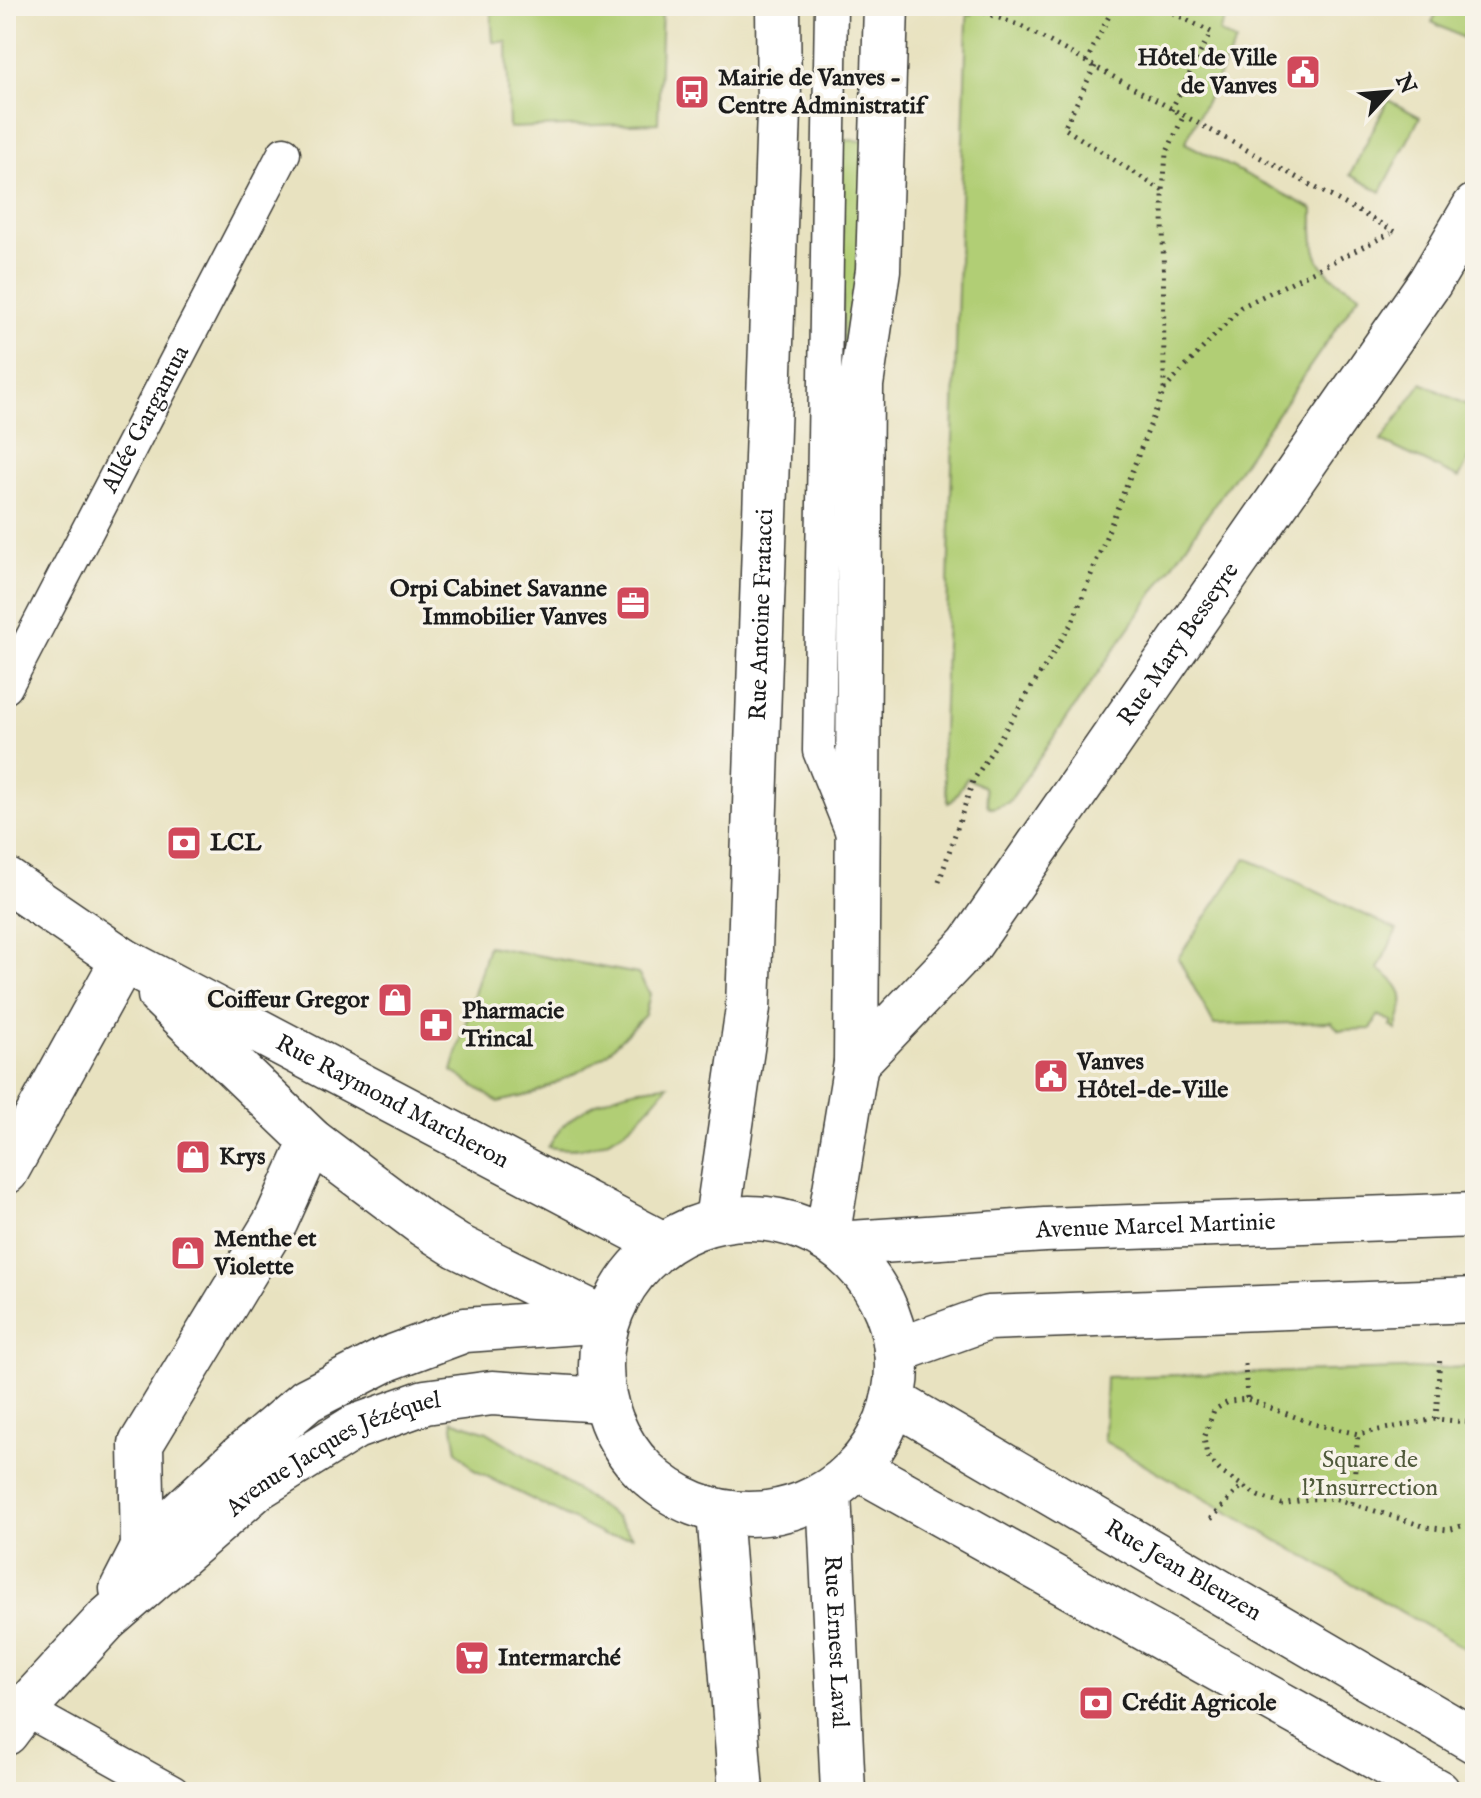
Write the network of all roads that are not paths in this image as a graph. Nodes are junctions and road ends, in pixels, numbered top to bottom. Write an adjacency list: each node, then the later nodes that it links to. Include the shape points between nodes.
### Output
1 (778, 6): 14 (main road, Rue Antoine Fratacci, via 748,1008)
2 (831, 6): 7 (lane, via 819,751)
3 (886, 6): 7 (main road, via 878,270 861,385)
4 (284, 153): 6 (lane, Allée Gargantua)
5 (1475, 206): 10 (main road, Rue Mary Besseyre, via 1430,282 970,944)
6 (6, 687)
7 (858, 847): 10 (main road)
8 (6, 880): 9 (main road, Rue Raymond Marcheron)
9 (123, 960): 11 (main road, Rue Raymond Marcheron); 12 (main road); 16 (main road, Rue Raymond Marcheron)
10 (856, 1063): 15 (main road)
11 (312, 1141): 18 (main road, Rue Raymond Marcheron, via 457,1246); 24 (main road, Avenue Jacques Jézéquel, via 276,1221 141,1444)
12 (6, 1172)
13 (1475, 1215): 15 (main road, Avenue Marcel Martinie)
14 (717, 1220): 15 (main road, via 768,1218); 16 (main road)
15 (831, 1241): 19 (main road, via 860,1267 878,1293)
16 (663, 1244): 18 (main road, via 644,1259)
17 (1475, 1300): 19 (main road, via 988,1318)
18 (607, 1320): 20 (main road, via 600,1378); 24 (main road, Avenue Jacques Jézéquel, via 465,1330 387,1359 307,1400)
19 (896, 1351): 21 (main road)
20 (604, 1400): 23 (main road, via 611,1427 653,1481 684,1500); 25 (main road, Avenue Jacques Jézéquel, via 492,1393 425,1402 355,1427 257,1488)
21 (893, 1401): 22 (main road, via 879,1435); 27 (main road, Rue Jean Bleuzen)
22 (844, 1480): 23 (main road, via 777,1512); 30 (main road, Rue Ernest Laval); 31 (main road)
23 (719, 1512): 29 (main road)
24 (143, 1548): 25 (main road, Avenue Jacques Jézéquel)
25 (106, 1620): 26 (main road, Avenue Jacques Jézéquel)
26 (15, 1721): 28 (lane)
27 (1475, 1741)
28 (173, 1792)
29 (741, 1792)
30 (843, 1792)
31 (1438, 1792)

